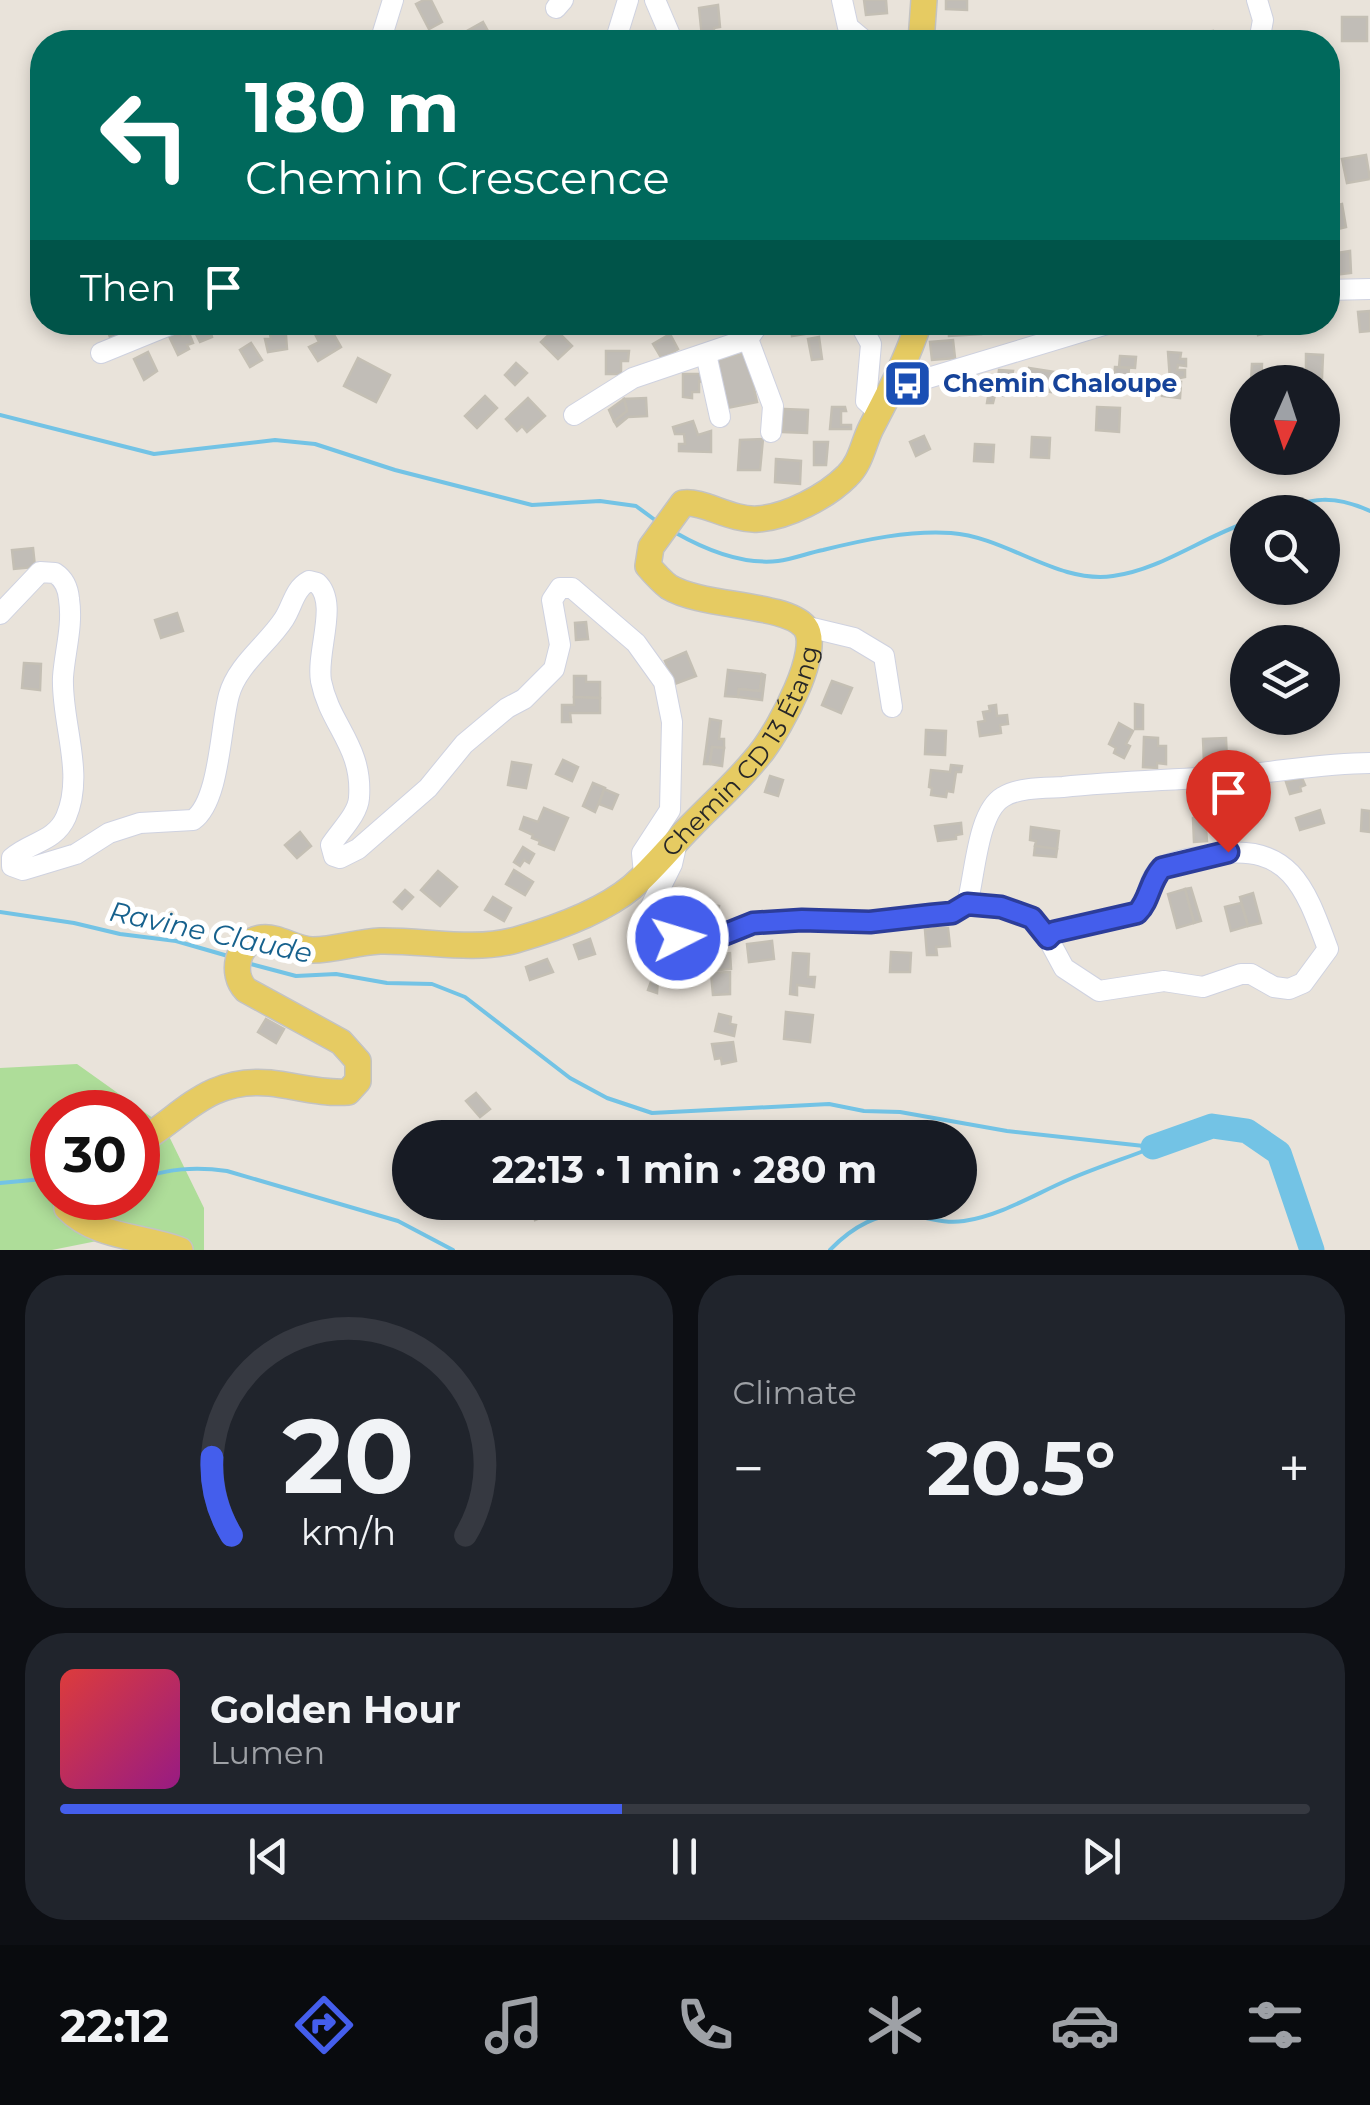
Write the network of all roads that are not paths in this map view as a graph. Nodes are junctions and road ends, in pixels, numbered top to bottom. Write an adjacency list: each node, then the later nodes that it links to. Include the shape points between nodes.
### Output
1 (393, 0): 7 (street)
2 (628, 0): 8 (street)
3 (656, 0): 9 (street)
4 (842, 0): 10 (street)
5 (924, 0): 11 (main road)
6 (1256, 0): 12 (street)
7 (384, 30)
8 (619, 30)
9 (668, 30)
10 (852, 30)
11 (922, 30)
12 (1261, 30)
13 (1370, 289): 14 (street)
14 (1340, 290)
15 (144, 335): 21 (street)
16 (746, 335): 22 (street)
17 (755, 335): 27 (street, via 772,406)
18 (866, 335): 24 (street, via 866,401)
19 (913, 335): 23 (main road)
20 (1071, 335): 23 (street, via 928,378)
21 (101, 352)
22 (706, 354): 25 (street, via 633,378); 26 (street)
23 (898, 377): 24 (main road)
24 (880, 414): 29 (main road, Chemin CD 13 Étang, via 846,477 798,507 746,520 691,502 678,506 651,546 648,566 672,589 787,614)
25 (574, 415)
26 (720, 417)
27 (771, 432)
28 (0, 614): 33 (street, via 40,572 55,573 68,588 63,676 70,806 51,837 12,858 12,866 24,870 76,854 121,828 200,815 234,681 287,615 298,589 317,582 328,606 321,682 350,739 358,786 356,809 332,845 340,858 428,788 464,744 542,684 554,670 560,645 552,600 560,588 572,588 636,644 664,682 672,722 670,810 642,853)
29 (804, 626): 30 (street, via 854,638 884,656); 32 (main road, Chemin CD 13 Étang, via 808,660 767,744)
30 (892, 707)
31 (1370, 763): 34 (street, via 1003,796 991,808)
32 (678, 840): 33 (main road, Chemin CD 13 Étang); 34 (street, via 651,906 662,928 678,938 708,941 753,923 952,913)
33 (644, 874): 36 (main road, Chemin CD 13 Étang, via 606,904 502,943 381,941 316,950 259,938 244,948 235,974 246,990 341,1042 358,1061 358,1081 348,1092 333,1093 268,1083 218,1089)
34 (967, 904): 35 (street, via 1032,918)
35 (1048, 938): 35 (street, via 1137,913 1162,868 1251,853 1284,865 1328,949 1303,983 1289,989 1241,974 1204,987 1164,981 1099,991 1064,968)
36 (160, 1126)
37 (83, 1220): 38 (main road)
38 (180, 1250)

